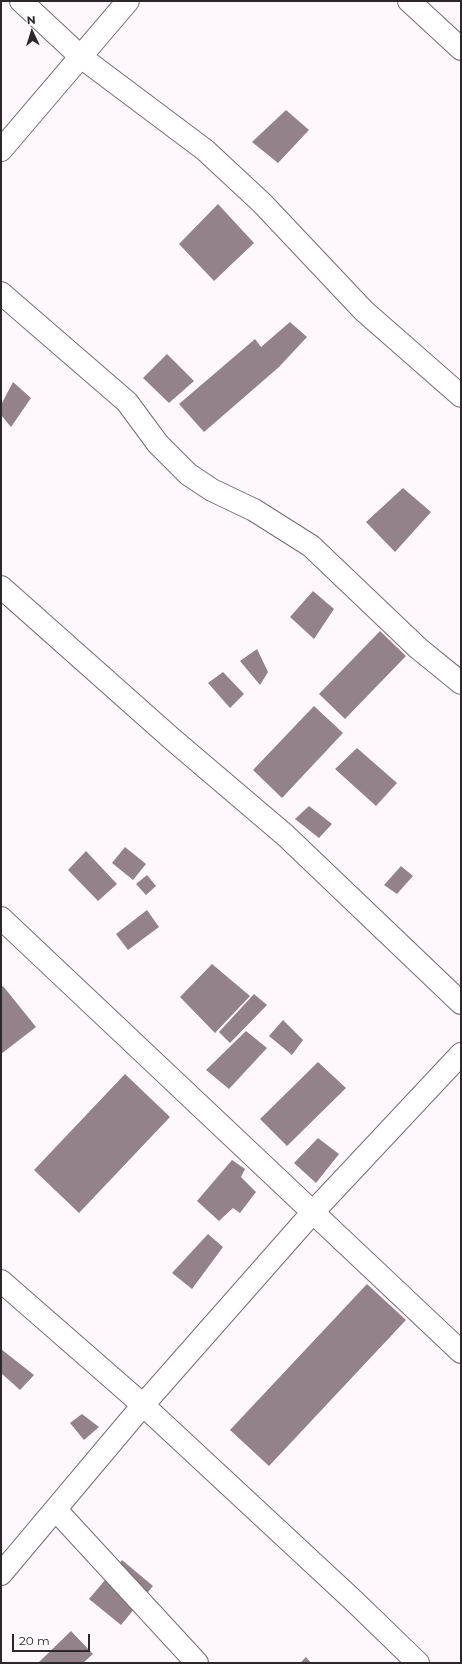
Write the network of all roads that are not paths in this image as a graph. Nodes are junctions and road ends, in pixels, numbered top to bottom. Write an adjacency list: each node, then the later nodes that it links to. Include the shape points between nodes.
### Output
1 (21, 1): 5 (street)
2 (128, 1): 5 (street)
3 (408, 1): 4 (street)
4 (461, 49)
5 (81, 57): 6 (street); 8 (street, via 205,150 262,203 364,311)
6 (1, 150)
7 (1, 293): 10 (street, via 127,402 158,444 188,474 212,490 254,510 311,546 418,648)
8 (461, 396)
9 (1, 588): 12 (street, via 284,835)
10 (461, 683)
11 (1, 918): 14 (street)
12 (461, 1003)
13 (461, 1054): 14 (street)
14 (314, 1212): 16 (street); 17 (street)
15 (1, 1281): 17 (street)
16 (461, 1352)
17 (143, 1405): 18 (street); 21 (street)
18 (56, 1510): 19 (street); 20 (street)
19 (1, 1574)
20 (197, 1663)
21 (418, 1663)

